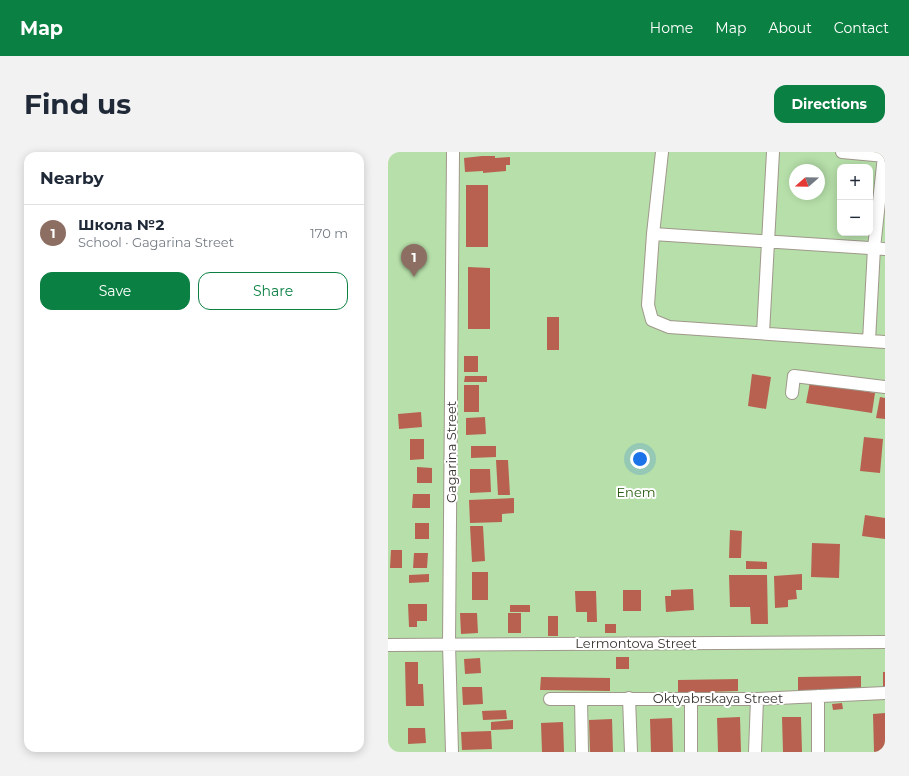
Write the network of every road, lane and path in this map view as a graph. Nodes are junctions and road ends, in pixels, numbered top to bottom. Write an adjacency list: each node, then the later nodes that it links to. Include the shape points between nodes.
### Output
1 (453, 152): 15 (street, Gagarina Street)
2 (662, 152): 6 (street)
3 (773, 152): 7 (street)
4 (842, 152): 5 (street)
5 (885, 156): 8 (street)
6 (653, 234): 7 (street); 9 (street, via 648,306 652,320 669,327)
7 (769, 241): 8 (street); 9 (street)
8 (880, 248): 10 (street)
9 (763, 333): 10 (street)
10 (869, 341): 11 (street)
11 (885, 342)
12 (885, 387): 13 (street, via 794,376)
13 (792, 393)
14 (885, 642): 15 (street, Lermontova Street)
15 (450, 644): 16 (street, Lermontova Street); 24 (street, Gagarina Street)
16 (388, 645)
17 (885, 693): 18 (street, Oktyabrskaya Street)
18 (818, 696): 23 (street, Oktyabrskaya Street); 29 (street)
19 (629, 698): 20 (street, Oktyabrskaya Street); 22 (street, Oktyabrskaya Street); 26 (street)
20 (691, 698): 23 (street, Oktyabrskaya Street); 27 (street)
21 (550, 699): 22 (street, Oktyabrskaya Street)
22 (580, 699): 25 (street)
23 (757, 699): 28 (street)
24 (452, 752)
25 (582, 752)
26 (631, 752)
27 (691, 752)
28 (755, 752)
29 (818, 752)

